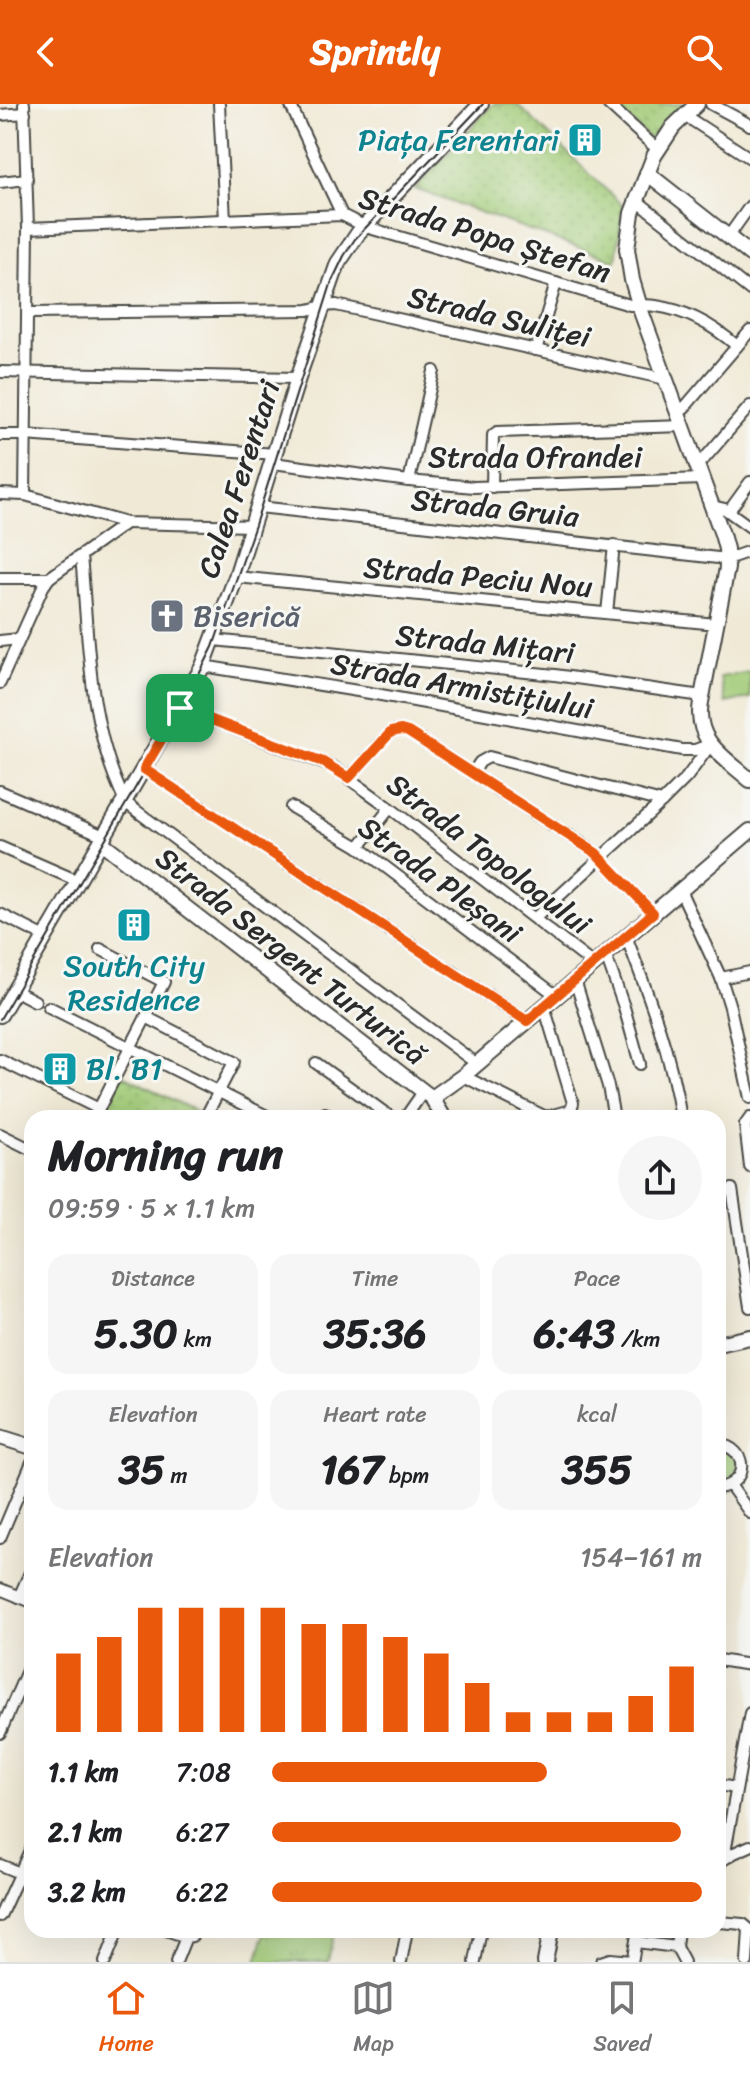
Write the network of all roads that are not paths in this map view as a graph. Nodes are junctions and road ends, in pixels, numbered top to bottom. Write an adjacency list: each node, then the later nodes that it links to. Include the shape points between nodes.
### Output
1 (219, 104): 19 (street)
2 (290, 104): 18 (street)
3 (481, 104): 20 (street, Calea Ferentari)
4 (608, 104): 11 (street)
5 (697, 104): 9 (street)
6 (711, 104): 10 (street)
7 (24, 108): 8 (street); 14 (street)
8 (0, 115)
9 (684, 115): 11 (street); 12 (street)
10 (750, 125)
11 (657, 149): 13 (street)
12 (750, 158)
13 (647, 173): 16 (street); 22 (street)
14 (27, 179): 15 (street); 21 (street)
15 (0, 182)
16 (636, 200): 25 (street); 26 (street, via 627,249)
17 (750, 206): 22 (street)
18 (342, 215): 19 (street, Strada Popa Ștefan); 20 (street, Strada Popa Ștefan)
19 (225, 220): 21 (street, Strada Popa Ștefan)
20 (364, 227): 24 (street, Strada Popa Ștefan); 27 (street, Calea Ferentari, via 338,263)
21 (28, 228): 28 (street)
22 (728, 237): 23 (street)
23 (750, 254)
24 (556, 283): 26 (street, Strada Popa Ștefan); 31 (street)
25 (750, 290)
26 (639, 306): 30 (street, Strada Popa Ștefan, via 684,314); 36 (street)
27 (322, 307): 28 (street, Strada Suliței); 31 (street, Strada Suliței, via 336,305); 35 (street, Calea Ferentari)
28 (28, 313): 34 (street)
29 (750, 331): 30 (street)
30 (737, 346): 38 (street, via 685,407)
31 (536, 350): 36 (street, Strada Suliței)
32 (434, 371): 44 (street)
33 (0, 372): 34 (street)
34 (26, 372): 35 (street); 40 (street)
35 (298, 378): 41 (street, Calea Ferentari)
36 (666, 379): 38 (street)
37 (750, 406): 42 (street)
38 (681, 419): 42 (street); 46 (street, via 497,432)
39 (0, 435): 40 (street, Strada Ofrandei)
40 (25, 435): 41 (street, Strada Ofrandei); 48 (street)
41 (274, 459): 44 (street, Strada Ofrandei); 49 (street, Calea Ferentari)
42 (697, 464): 43 (street)
43 (703, 479): 46 (street, Strada Ofrandei); 50 (street)
44 (409, 481): 46 (street, Strada Ofrandei)
45 (750, 482): 50 (street)
46 (492, 487)
47 (0, 494): 48 (street)
48 (25, 495): 51 (street)
49 (259, 507): 52 (street, Calea Ferentari); 54 (street, Strada Gruia)
50 (719, 512): 53 (street); 57 (street)
51 (126, 523): 52 (street); 56 (street)
52 (253, 526): 58 (street, Calea Ferentari)
53 (750, 527)
54 (614, 545): 57 (street, Strada Gruia); 61 (street)
55 (750, 551): 57 (street)
56 (81, 556): 60 (street); 76 (street, via 93,700)
57 (727, 559): 62 (street)
58 (236, 577): 61 (street, Strada Peciu Nou); 64 (street, Calea Ferentari)
59 (0, 578): 60 (street)
60 (49, 578): 63 (street)
61 (607, 613): 62 (street, Strada Peciu Nou)
62 (716, 624): 68 (street)
63 (19, 639): 65 (street); 67 (street)
64 (214, 640): 66 (street, Calea Ferentari); 68 (street, Strada Mițari, via 555,675)
65 (0, 641)
66 (203, 666): 69 (street, Calea Ferentari); 70 (street, Strada Armistițiului, via 682,750)
67 (0, 683)
68 (702, 696): 70 (street, via 699,722)
69 (180, 708): 71 (street, Calea Ferentari); 73 (street, Strada Topologului, via 323,762)
70 (714, 747): 74 (street); 77 (street)
71 (144, 769): 76 (street, Calea Ferentari); 105 (street)
72 (472, 774): 73 (street, via 408,732 396,730); 77 (street, via 489,757); 84 (street)
73 (349, 778): 79 (street, Strada Topologului)
74 (750, 780)
75 (0, 791): 81 (street, Strada Sergent Turturică)
76 (125, 802): 81 (street, Calea Ferentari); 109 (street)
77 (662, 802): 84 (street)
78 (291, 807): 83 (street, Strada Pleșani)
79 (390, 808): 83 (street); 89 (street, Strada Topologului)
80 (750, 831): 86 (street)
81 (103, 839): 85 (street, Calea Ferentari); 113 (street, Strada Sergent Turturică)
82 (0, 847): 85 (street)
83 (359, 847): 99 (street, Strada Pleșani)
84 (602, 857): 87 (street); 89 (street)
85 (78, 881): 91 (street, Calea Ferentari)
86 (680, 890): 87 (street); 96 (street)
87 (653, 913): 90 (street)
88 (0, 914): 91 (street)
89 (535, 918): 94 (street, Strada Topologului)
90 (626, 936): 93 (street); 125 (street, via 668,1055)
91 (45, 937): 98 (street, Calea Ferentari)
92 (100, 949): 104 (street, via 164,982)
93 (605, 953): 94 (street); 110 (street)
94 (593, 964): 97 (street)
95 (750, 972): 96 (street)
96 (721, 978): 114 (street)
97 (575, 980): 99 (street); 124 (street)
98 (8, 993): 100 (street); 103 (street, Calea Ferentari)
99 (557, 996): 101 (street)
100 (35, 1001)
101 (544, 1006): 105 (street); 123 (street)
102 (49, 1007): 106 (street)
103 (0, 1015)
104 (146, 1017): 106 (street); 112 (street, via 234,1062)
105 (527, 1021): 109 (street)
106 (130, 1048): 112 (street); 116 (street)
107 (0, 1060): 115 (street)
108 (316, 1063): 119 (street)
109 (477, 1064): 111 (street)
110 (640, 1064)
111 (463, 1076): 113 (street); 122 (street)
112 (219, 1092): 117 (street); 118 (street)
113 (427, 1095): 120 (street); 121 (street, Strada Sergent Turturică)
114 (750, 1098)
115 (92, 1110)
116 (99, 1110)
117 (209, 1110)
118 (255, 1110)
119 (381, 1110)
120 (413, 1110)
121 (438, 1110)
122 (531, 1110)
123 (571, 1110)
124 (612, 1110)
125 (680, 1110)
126 (750, 1118): 129 (street, via 745,1125)
127 (0, 1134): 128 (street)
128 (24, 1146)
129 (750, 1167)
130 (732, 1189): 131 (street)
131 (750, 1307)
132 (750, 1337): 133 (street)
133 (726, 1342)
134 (0, 1437): 135 (street)
135 (24, 1444)
136 (726, 1446): 138 (street)
137 (750, 1449): 138 (street)
138 (738, 1455): 139 (street)
139 (746, 1470): 141 (street)
140 (24, 1481): 144 (street)
141 (730, 1485): 142 (street); 143 (street)
142 (726, 1486)
143 (750, 1513)
144 (0, 1538)
145 (24, 1586): 147 (street)
146 (0, 1589): 147 (street)
147 (19, 1597): 148 (street)
148 (24, 1599)
149 (726, 1661): 150 (street)
150 (750, 1665)
151 (24, 1678): 153 (street)
152 (750, 1713): 155 (street)
153 (0, 1733)
154 (726, 1786): 155 (street)
155 (736, 1788): 156 (street)
156 (726, 1836)
157 (750, 1846): 158 (street)
158 (726, 1858)
159 (24, 1863): 161 (street)
160 (0, 1865): 161 (street)
161 (19, 1873): 162 (street); 163 (street)
162 (24, 1875)
163 (0, 1916)
164 (726, 1923): 182 (street, via 749,1929)
165 (115, 1938): 174 (street)
166 (186, 1938): 175 (street)
167 (406, 1938): 176 (street)
168 (480, 1938): 177 (street)
169 (550, 1938): 178 (street)
170 (637, 1938): 180 (street)
171 (644, 1938): 173 (street)
172 (677, 1938): 173 (street)
173 (676, 1947): 181 (street)
174 (105, 1962)
175 (176, 1962)
176 (401, 1962)
177 (475, 1962)
178 (545, 1962)
179 (601, 1962): 180 (street)
180 (632, 1962)
181 (684, 1962)
182 (747, 1962)

